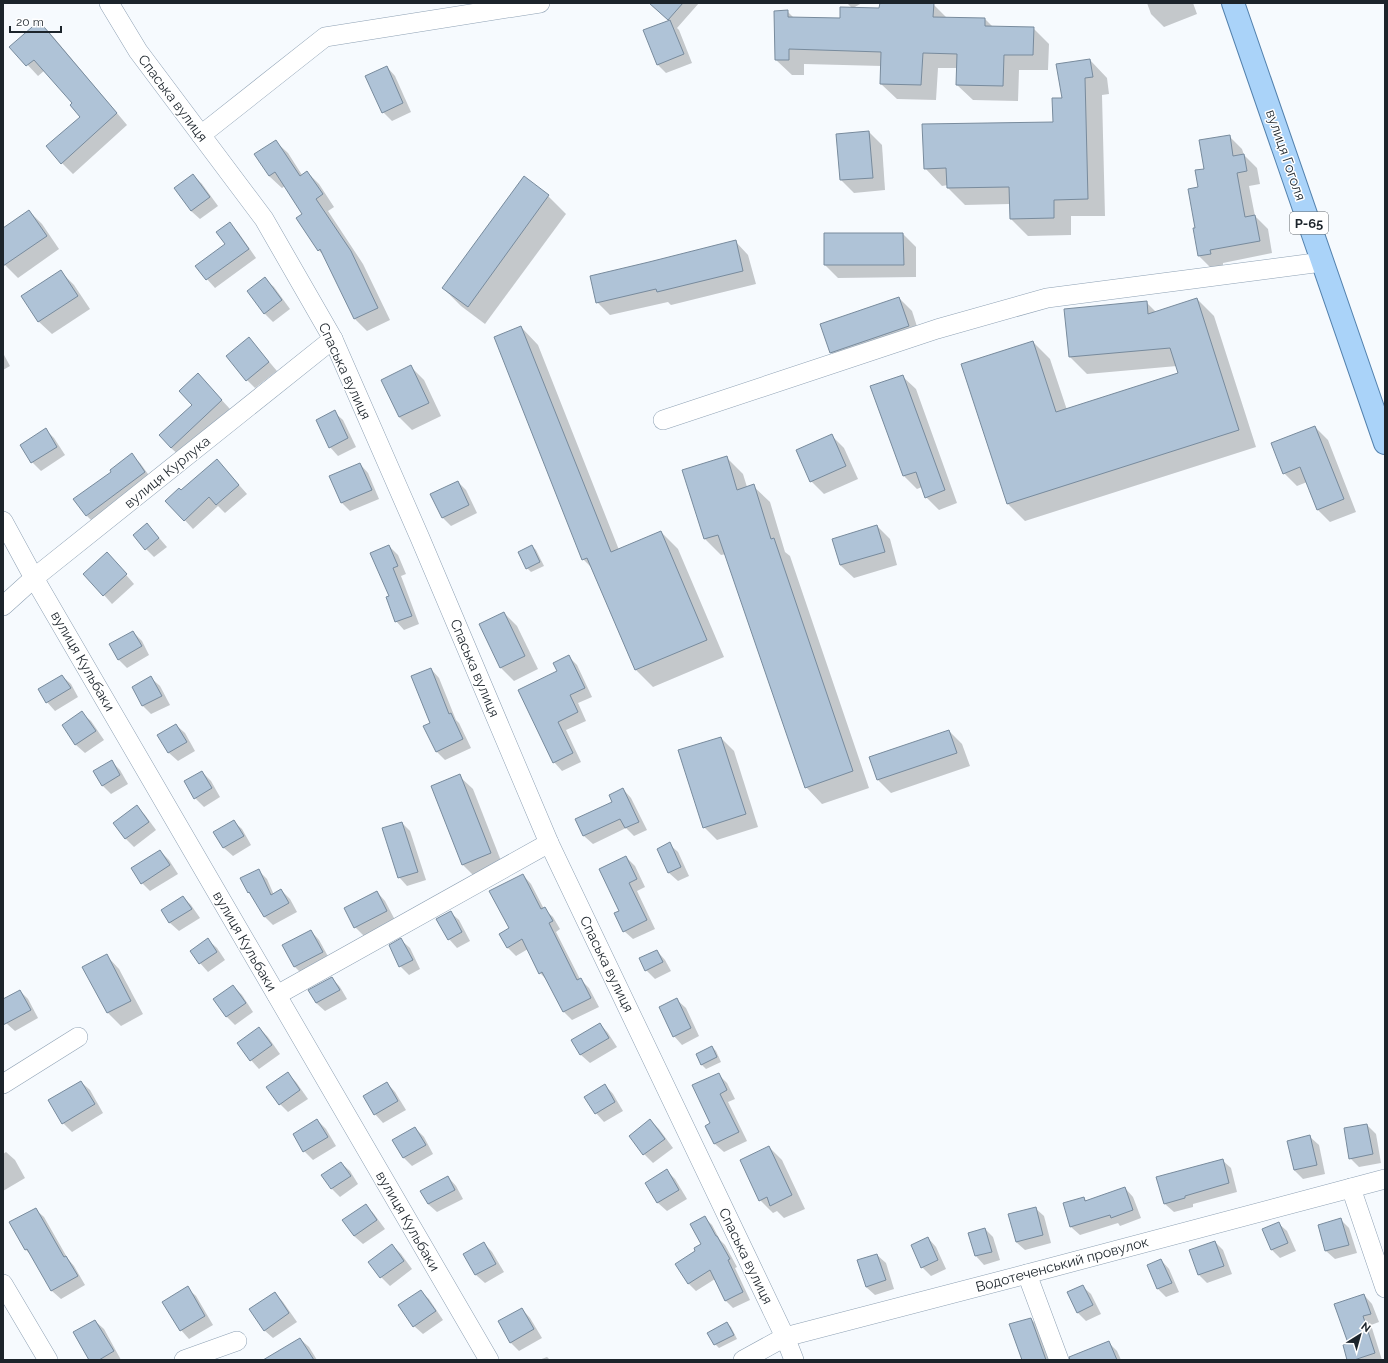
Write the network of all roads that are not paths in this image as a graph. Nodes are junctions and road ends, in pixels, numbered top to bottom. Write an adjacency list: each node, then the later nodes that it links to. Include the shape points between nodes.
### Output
1 (109, 3): 4 (street, Спаська вулиця, via 138,51)
2 (540, 3): 4 (street, via 325,37)
3 (1233, 3): 5 (main road, вулиця Гоголя / Р-65)
4 (201, 135): 6 (street, Спаська вулиця, via 264,218)
5 (1322, 262): 7 (street, via 1047,298 937,329); 8 (main road, вулиця Гоголя / Р-65)
6 (333, 339): 10 (street, вулиця Курлука); 12 (street, Спаська вулиця)
7 (663, 420)
8 (1385, 443)
9 (3, 521): 10 (street, вулиця Кульбаки)
10 (34, 578): 11 (street, вулиця Курлука); 13 (street, вулиця Кульбаки)
11 (3, 606)
12 (549, 843): 13 (street); 21 (street, Спаська вулиця)
13 (277, 995): 25 (street, вулиця Кульбаки)
14 (78, 1037): 15 (street)
15 (3, 1084)
16 (1385, 1179): 17 (street, Водотеченський провулок)
17 (1351, 1188): 18 (street, Водотеченський провулок); 20 (street)
18 (1027, 1274): 21 (street, Водотеченський провулок); 28 (street)
19 (3, 1284): 23 (street)
20 (1385, 1288)
21 (785, 1337): 26 (street, Водотеченський провулок); 27 (street, Спаська вулиця)
22 (236, 1341): 24 (street)
23 (48, 1360)
24 (184, 1360)
25 (489, 1360)
26 (743, 1360)
27 (794, 1360)
28 (1059, 1360)

